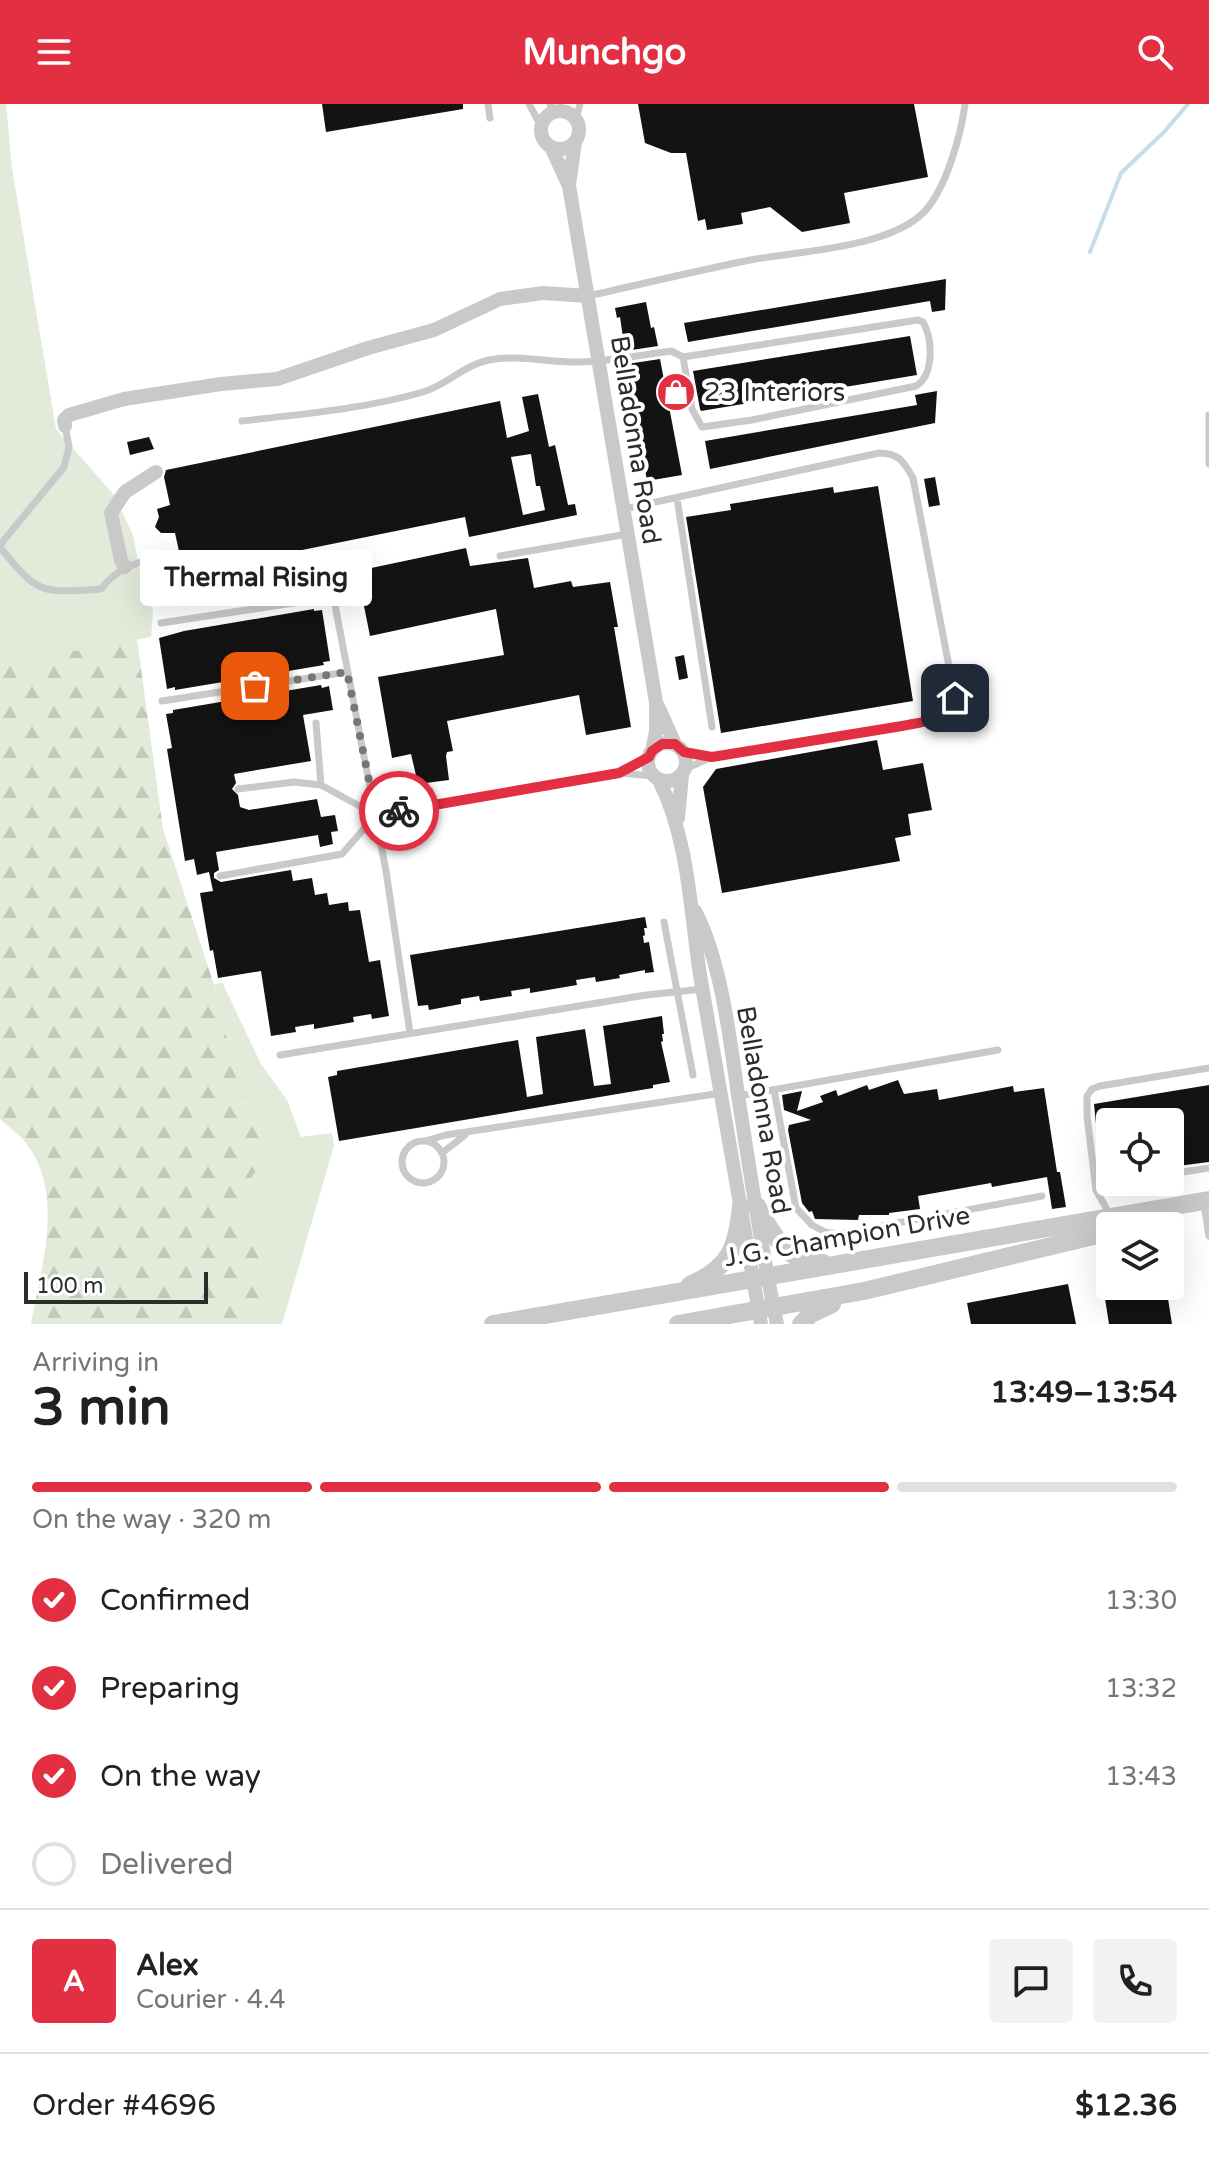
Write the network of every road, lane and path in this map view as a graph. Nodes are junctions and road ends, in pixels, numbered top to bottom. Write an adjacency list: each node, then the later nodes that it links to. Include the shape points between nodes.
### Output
1 (488, 104): 6 (lane)
2 (529, 104): 7 (lane)
3 (965, 104): 11 (lane, via 943,179 924,212 909,223 871,240)
4 (552, 108): 5 (street, Belladonna Road); 7 (street, Belladonna Road)
5 (578, 111): 8 (street, Belladonna Road)
6 (490, 118)
7 (541, 126): 9 (street, Belladonna Road)
8 (575, 142): 9 (street, via 564,149); 10 (street, Belladonna Road)
9 (551, 147): 10 (street, Belladonna Road)
10 (569, 186): 11 (street, Belladonna Road)
11 (588, 296): 13 (street, Belladonna Road); 16 (street, via 543,293 500,299 434,330 277,379 124,399 69,415)
12 (683, 357): 12 (lane, via 692,409 702,427 916,386 928,373 928,334 923,322 911,320); 13 (lane, via 671,351)
13 (599, 360): 15 (lane, via 490,360 424,392 360,407); 20 (street, Belladonna Road)
14 (1209, 415): 17 (lane)
15 (242, 421)
16 (65, 426): 22 (lane, via 69,447 64,467)
17 (1209, 464)
18 (156, 472): 25 (street, via 125,492 111,513)
19 (677, 498): 20 (lane); 33 (lane); 36 (lane, via 879,453 897,456 913,478 955,698 948,713 932,720)
20 (624, 509): 21 (street, Belladonna Road)
21 (628, 534): 24 (lane); 31 (street, Belladonna Road)
22 (0, 546): 25 (lane, via 25,579 58,592 101,589)
23 (165, 554): 25 (lane)
24 (500, 556)
25 (125, 567)
26 (330, 579): 27 (lane)
27 (333, 597): 28 (lane); 29 (lane)
28 (161, 623)
29 (347, 672): 30 (lane); 42 (lane)
30 (162, 701)
31 (656, 702): 34 (street, Belladonna Road); 35 (street, Belladonna Road)
32 (316, 723): 40 (lane)
33 (712, 727)
34 (679, 748): 35 (street, via 662,744); 36 (lane); 37 (street, Belladonna Road, via 687,764)
35 (650, 754): 38 (lane); 39 (street, Belladonna Road, via 648,764)
36 (712, 757): 37 (lane)
37 (684, 772): 39 (street, via 671,781); 43 (street, Belladonna Road)
38 (619, 773): 39 (lane); 42 (lane)
39 (656, 778): 43 (street, Belladonna Road)
40 (321, 785): 41 (lane, via 294,782); 42 (lane)
41 (238, 789)
42 (376, 815): 44 (lane, via 342,854); 49 (lane)
43 (677, 822): 45 (street, Belladonna Road)
44 (220, 876)
45 (693, 907): 47 (street, Belladonna Road); 56 (street, Belladonna Road, via 714,968)
46 (664, 922): 48 (lane)
47 (703, 989): 48 (lane); 55 (street, Belladonna Road)
48 (679, 991): 49 (lane); 53 (lane)
49 (410, 1033): 51 (lane)
50 (998, 1050): 54 (lane)
51 (280, 1055)
52 (1209, 1068): 62 (lane, via 1092,1089 1086,1103)
53 (693, 1075)
54 (774, 1090): 56 (lane); 63 (lane, via 796,1208 825,1232 838,1234)
55 (721, 1093): 57 (lane); 64 (street, Belladonna Road)
56 (738, 1096): 64 (street, Belladonna Road)
57 (467, 1133): 58 (lane); 59 (lane)
58 (425, 1141): 59 (lane); 59 (lane, via 411,1144 402,1155 402,1170 411,1181 437,1178 444,1166)
59 (442, 1153)
60 (1209, 1168): 61 (lane)
61 (1184, 1172)
62 (1096, 1190)
63 (1042, 1196)
64 (749, 1206): 71 (street, via 777,1241 803,1261); 72 (street, Belladonna Road); 74 (street, via 723,1265)
65 (1208, 1207): 66 (street, J.G. Champion Drive); 67 (street); 70 (lane)
66 (1179, 1212)
67 (1184, 1213)
68 (1096, 1226): 71 (street, J.G. Champion Drive)
69 (1096, 1228): 73 (street, J.G. Champion Drive)
70 (1209, 1236)
71 (861, 1262): 72 (street, J.G. Champion Drive)
72 (761, 1279): 74 (street, J.G. Champion Drive); 75 (street, Belladonna Road)
73 (864, 1291): 75 (street, J.G. Champion Drive); 78 (street, via 821,1307)
74 (669, 1294): 76 (street, J.G. Champion Drive)
75 (768, 1316): 77 (street, J.G. Champion Drive)
76 (493, 1324)
77 (678, 1324)
78 (801, 1324)

